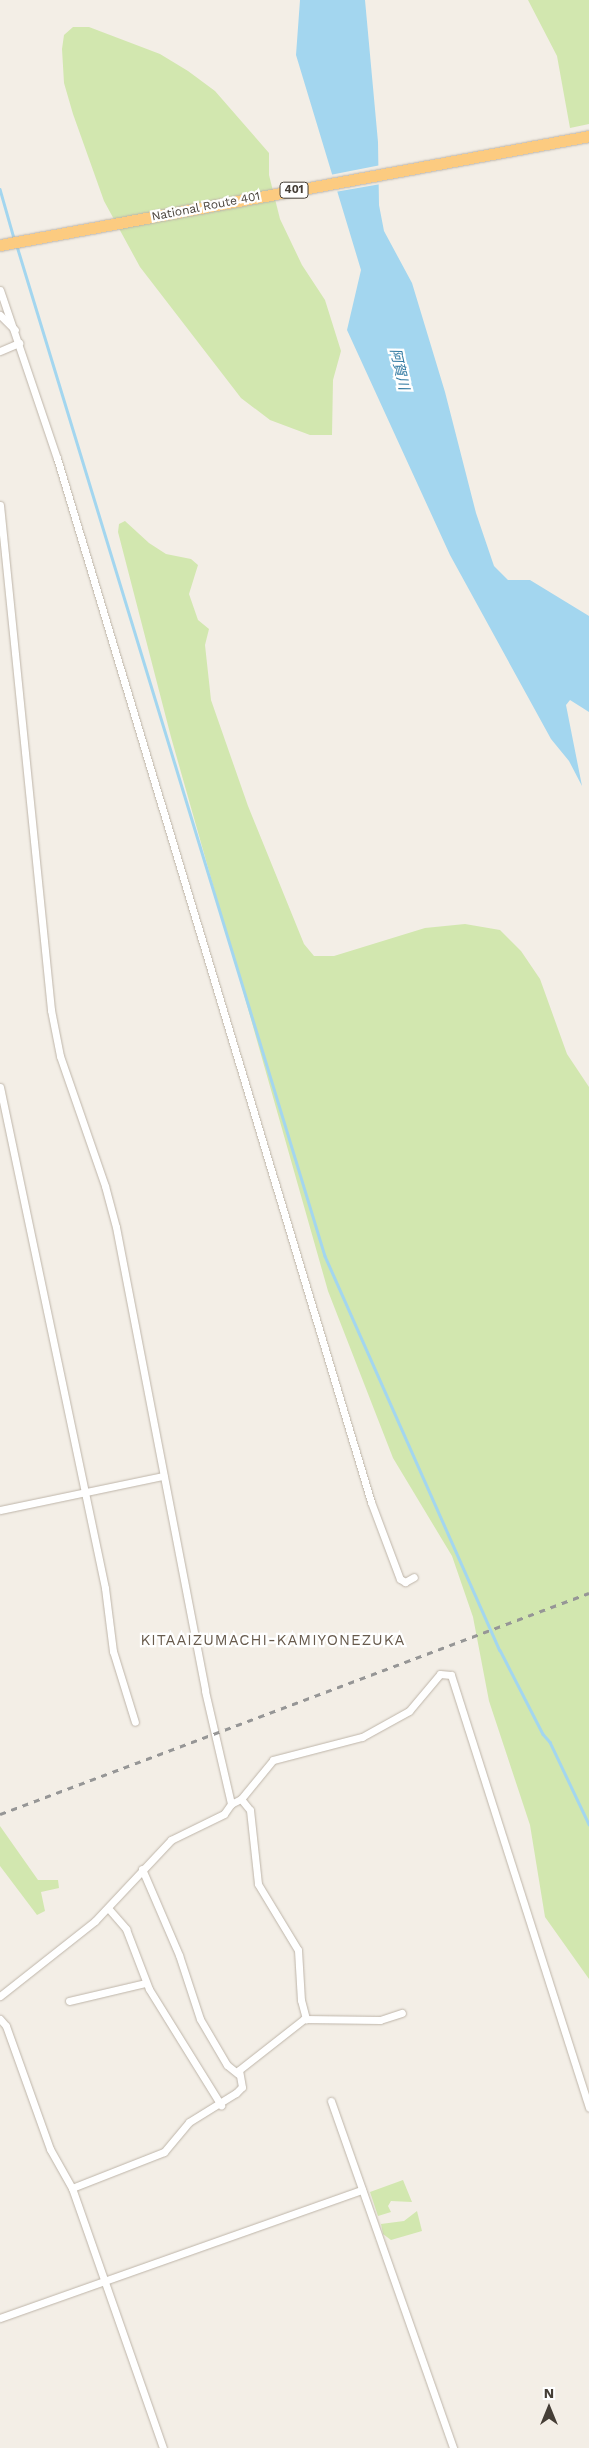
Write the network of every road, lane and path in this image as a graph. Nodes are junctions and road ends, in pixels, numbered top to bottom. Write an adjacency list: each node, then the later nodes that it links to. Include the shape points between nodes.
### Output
1 (589, 136): 2 (highway, National Route 401 / 401)
2 (0, 245)
3 (0, 290): 5 (street)
4 (0, 315): 5 (street)
5 (15, 330): 6 (street)
6 (19, 343): 7 (street); 13 (street, via 60,467 371,1502 400,1579 405,1582)
7 (0, 351)
8 (0, 505): 10 (street, via 51,1010 60,1056 116,1227)
9 (0, 1087): 11 (street)
10 (163, 1476): 11 (street); 16 (street, via 205,1691)
11 (86, 1492): 12 (street); 14 (street, via 105,1588 113,1651)
12 (0, 1510)
13 (414, 1577)
14 (135, 1722)
15 (241, 1799): 16 (street); 24 (street, via 252,1816 252,1850 258,1884 298,1950 301,2000); 28 (street, via 266,1764 340,1746 375,1732 408,1711 440,1674 451,1675)
16 (231, 1804): 17 (street, via 224,1814 171,1840)
17 (142, 1869): 18 (street); 25 (street, via 179,1955 200,2019 227,2065)
18 (108, 1908): 19 (street, via 131,1937); 20 (street)
19 (146, 1982): 21 (street); 27 (street)
20 (0, 1996)
21 (69, 2001)
22 (402, 2013): 24 (street, via 380,2020)
23 (0, 2019): 29 (street, via 6,2026 50,2149)
24 (306, 2019): 25 (street)
25 (238, 2074): 27 (street, via 242,2087)
26 (331, 2101): 30 (street)
27 (221, 2105): 29 (street, via 189,2122 164,2152)
28 (589, 2108)
29 (72, 2188): 31 (street)
30 (362, 2190): 31 (street); 34 (street)
31 (103, 2282): 32 (street); 33 (street)
32 (0, 2318)
33 (163, 2448)
34 (453, 2448)

